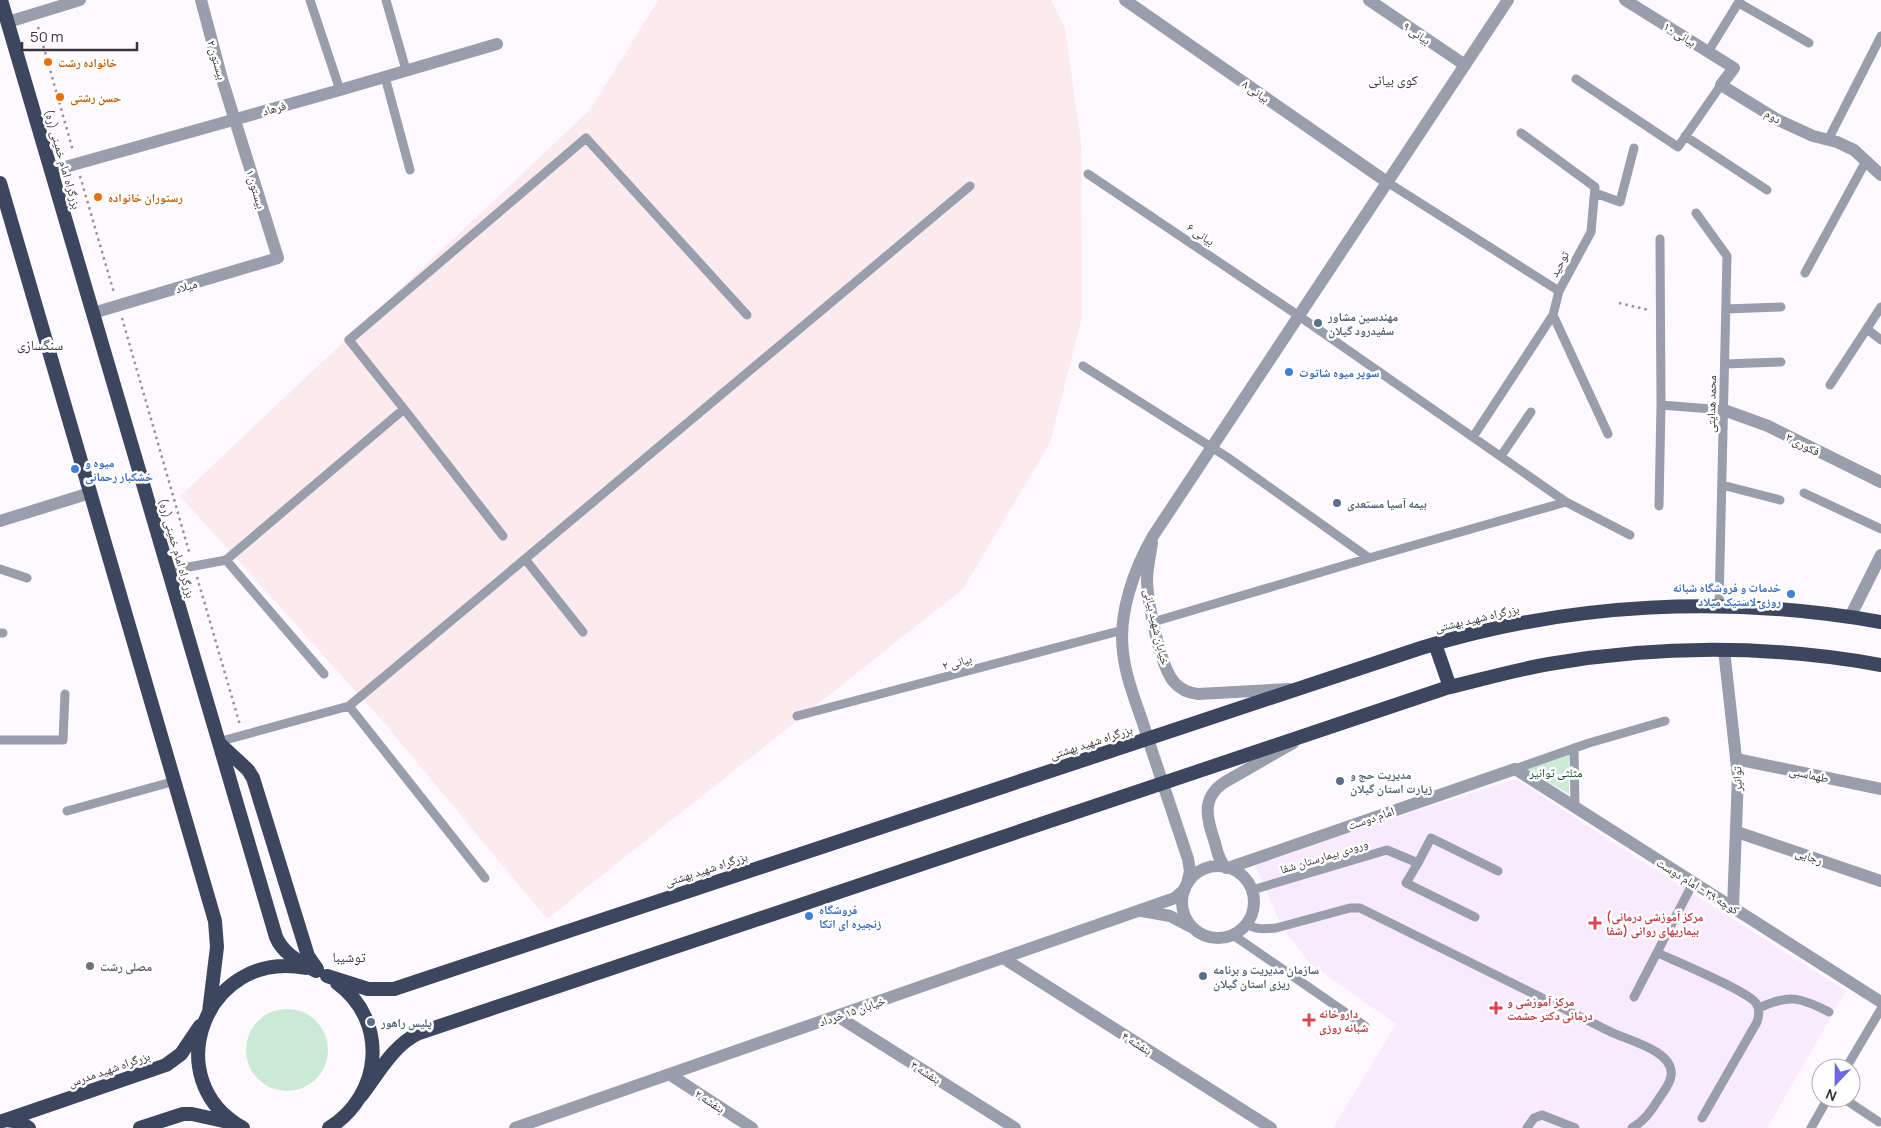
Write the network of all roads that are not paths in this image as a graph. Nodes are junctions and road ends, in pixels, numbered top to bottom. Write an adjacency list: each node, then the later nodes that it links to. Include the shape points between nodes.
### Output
1 (1, 0): 11 (highway, بزرگراه امام خمینی (ره))
2 (80, 0): 11 (street)
3 (200, 0): 22 (street, بیستون ۲)
4 (310, 0): 21 (lane)
5 (386, 0): 17 (lane)
6 (1125, 0): 32 (street, بیانی ۸)
7 (1369, 0): 16 (street, بیانی ۹)
8 (1508, 0): 16 (street)
9 (1625, 0): 15 (street, بیانی ۱۰)
10 (1740, 1): 13 (lane); 15 (lane)
11 (8, 22): 29 (highway, بزرگراه امام خمینی (ره))
12 (1881, 36): 25 (lane)
13 (1809, 43)
14 (497, 44): 17 (street, فرهاد)
15 (1708, 52): 20 (street, بیانی ۱۰, via 1734,68)
16 (1465, 65): 32 (street)
17 (406, 70): 18 (street, فرهاد)
18 (385, 77): 21 (street, فرهاد); 28 (lane)
19 (1576, 79): 24 (lane, via 1678,147)
20 (1722, 85): 24 (lane); 25 (street, دوم, via 1778,120)
21 (340, 90): 22 (street, فرهاد)
22 (235, 119): 29 (street, فرهاد); 39 (street, بیستون ۱)
23 (1522, 133): 36 (lane, via 1596,187)
24 (1685, 136): 35 (lane)
25 (1828, 140): 27 (street, دوم, via 1854,150)
26 (1634, 148): 36 (lane, via 1620,202)
27 (1866, 161): 31 (street, دوم); 40 (lane)
28 (410, 170)
29 (51, 171): 45 (highway, بزرگراه امام خمینی (ره))
30 (1088, 174): 48 (lane, بیانی ۶)
31 (1881, 175)
32 (1387, 182): 41 (lane); 48 (street)
33 (970, 186): 77 (lane)
34 (1, 188): 65 (highway)
35 (1768, 190)
36 (1595, 193): 41 (lane, توحید, via 1591,232)
37 (1696, 213): 44 (lane, محمد هدایتی, via 1727,256)
38 (1660, 239): 55 (lane)
39 (278, 258): 45 (street, میلاد)
40 (1805, 273)
41 (1559, 291): 47 (lane, توحید)
42 (1780, 307): 44 (lane)
43 (1881, 307): 49 (lane)
44 (1726, 309): 52 (lane, محمد هدایتی)
45 (93, 313): 80 (highway, بزرگراه امام خمینی (ره))
46 (747, 315): 56 (lane, via 586,138 349,340)
47 (1553, 315): 59 (lane); 60 (lane, توحید)
48 (1299, 316): 60 (lane, بیانی ۶); 61 (street)
49 (1867, 329): 50 (lane); 54 (lane)
50 (1881, 340)
51 (1781, 362): 52 (lane)
52 (1725, 364): 57 (lane, محمد هدایتی)
53 (1084, 366): 61 (lane)
54 (1830, 385)
55 (1661, 406): 57 (lane); 69 (lane)
56 (404, 409): 73 (lane); 78 (lane)
57 (1724, 410): 63 (street, فکوری ۳, via 1768,426); 64 (lane, محمد هدایتی)
58 (1532, 412): 62 (lane)
59 (1608, 434)
60 (1473, 437): 62 (lane, بیانی ۶)
61 (1212, 447): 74 (street); 76 (lane)
62 (1501, 456): 68 (lane, بیانی ۶)
63 (1881, 482)
64 (1722, 485): 67 (lane); 82 (lane, محمد هدایتی)
65 (90, 493): 70 (street); 105 (highway)
66 (1804, 493): 71 (lane)
67 (1780, 500)
68 (1566, 502): 72 (lane, بیانی ۶); 76 (lane)
69 (1659, 506)
70 (0, 521)
71 (1881, 529)
72 (1630, 534)
73 (503, 536)
74 (1153, 536): 84 (street, خیابان شهید بیانی, via 1147,580); 86 (street, خیابان شهید بیانی, via 1132,580)
75 (1881, 555): 83 (street)
76 (1369, 558): 84 (lane)
77 (525, 559): 87 (lane); 95 (lane)
78 (226, 560): 80 (lane); 91 (lane)
79 (0, 569): 81 (lane)
80 (168, 571): 101 (highway, بزرگراه امام خمینی (ره))
81 (27, 578)
82 (1719, 606): 83 (highway, بزرگراه شهید بهشتی, via 1776,608); 88 (highway, بزرگراه شهید بهشتی, via 1649,607 1574,614)
83 (1850, 617): 85 (highway, بزرگراه شهید بهشتی)
84 (1153, 622): 93 (street, خیابان شهید بیانی, via 1168,674 1176,685 1188,692)
85 (1881, 622)
86 (1124, 630): 96 (lane, بیانی ۲); 99 (street, خیابان شهید بیانی, via 1125,665)
87 (583, 632)
88 (1435, 644): 92 (highway); 93 (highway, بزرگراه شهید بهشتی)
89 (1724, 650): 90 (highway, via 1794,654); 92 (highway, via 1592,658 1518,670); 103 (street, توانیر)
90 (1881, 665)
91 (324, 674)
92 (1450, 687): 98 (highway)
93 (1298, 689): 99 (highway, بزرگراه شهید بهشتی)
94 (65, 694): 100 (lane, via 63,740)
95 (349, 706): 101 (lane); 114 (lane)
96 (797, 716)
97 (1665, 721): 102 (lane)
98 (1313, 732): 106 (highway); 112 (street, via 1225,782 1212,795 1207,818 1220,860)
99 (1148, 739): 106 (street, خیابان شهید بیانی); 127 (highway, بزرگراه شهید بهشتی, via 394,989 368,990)
100 (0, 740)
101 (218, 742): 127 (highway, via 253,778 308,956); 127 (highway, بزرگراه امام خمینی (ره), via 278,942 293,958)
102 (1574, 748): 104 (lane); 108 (lane)
103 (1736, 759): 107 (street, طهماسبی); 110 (street, توانیر)
104 (1515, 769): 108 (street, کوچه ۳۹ - امام دوست); 112 (street, امام دوست)
105 (175, 782): 109 (lane); 133 (highway, via 216,927 218,947)
106 (1163, 783): 117 (street, خیابان شهید بیانی, via 1188,859 1190,871); 138 (highway, via 419,1033 400,1046)
107 (1881, 789)
108 (1575, 807): 116 (street, کوچه ۳۹ - امام دوست)
109 (68, 811)
110 (1737, 832): 115 (street, رجایی); 119 (street, توانیر)
111 (1418, 863): 113 (lane, via 1431,838); 118 (lane, ورودی بیمارستان شفا, via 1387,850); 121 (lane, via 1406,883)
112 (1227, 868): 117 (street, via 1205,869); 118 (street, via 1244,878)
113 (1498, 871)
114 (485, 878)
115 (1881, 879)
116 (1693, 883): 119 (street, کوچه ۳۹ - امام دوست); 125 (lane)
117 (1186, 887): 120 (street, خیابان ۱۵ خرداد, via 1176,898); 123 (street, via 1184,911)
118 (1252, 890): 122 (street, via 1254,908)
119 (1733, 908): 129 (street, کوچه ۳۹ - امام دوست)
120 (1137, 911): 123 (street, via 1170,916); 126 (street, خیابان ۱۵ خرداد)
121 (1475, 917)
122 (1247, 924): 124 (street); 154 (lane, via 1264,929 1276,928 1360,908 1656,1052 1671,1066 1672,1077 1645,1119)
123 (1199, 932): 124 (street, via 1216,938)
124 (1233, 935): 135 (lane)
125 (1658, 953): 128 (lane); 130 (lane, via 1740,992)
126 (1003, 958): 134 (street, خیابان ۱۵ خرداد); 151 (street, بنفشه ۴)
127 (322, 974): 133 (highway, بزرگراه شهید مدرس, via 300,967 279,966 255,971 230,986); 138 (highway, via 352,996 369,1029 372,1061)
128 (1634, 997)
129 (1881, 1002)
130 (1758, 1008): 132 (lane, via 1794,998); 141 (lane, via 1757,1022)
131 (1881, 1009): 136 (lane)
132 (1829, 1012)
133 (208, 1013): 142 (highway, بزرگراه شهید مدرس, via 181,1054 166,1064); 144 (highway, via 199,1047 202,1076 217,1106)
134 (837, 1016): 137 (street, خیابان ۱۵ خرداد); 150 (street, بنفشه ۳)
135 (1365, 1026)
136 (1852, 1058)
137 (669, 1074): 148 (street, خیابان ۱۵ خرداد); 149 (street, بنفشه ۲)
138 (361, 1096): 147 (highway, via 346,1115)
139 (1822, 1108): 155 (lane)
140 (1858, 1108): 143 (lane)
141 (1702, 1118)
142 (3, 1122): 145 (highway, via 20,1122)
143 (1879, 1122)
144 (240, 1126): 146 (highway, via 179,1114)
145 (29, 1128)
146 (140, 1128)
147 (328, 1128)
148 (515, 1128)
149 (752, 1128)
150 (1015, 1128)
151 (1271, 1128)
152 (1527, 1128): 153 (lane, via 1534,1118 1542,1115)
153 (1576, 1128)
154 (1632, 1128)
155 (1811, 1128)

